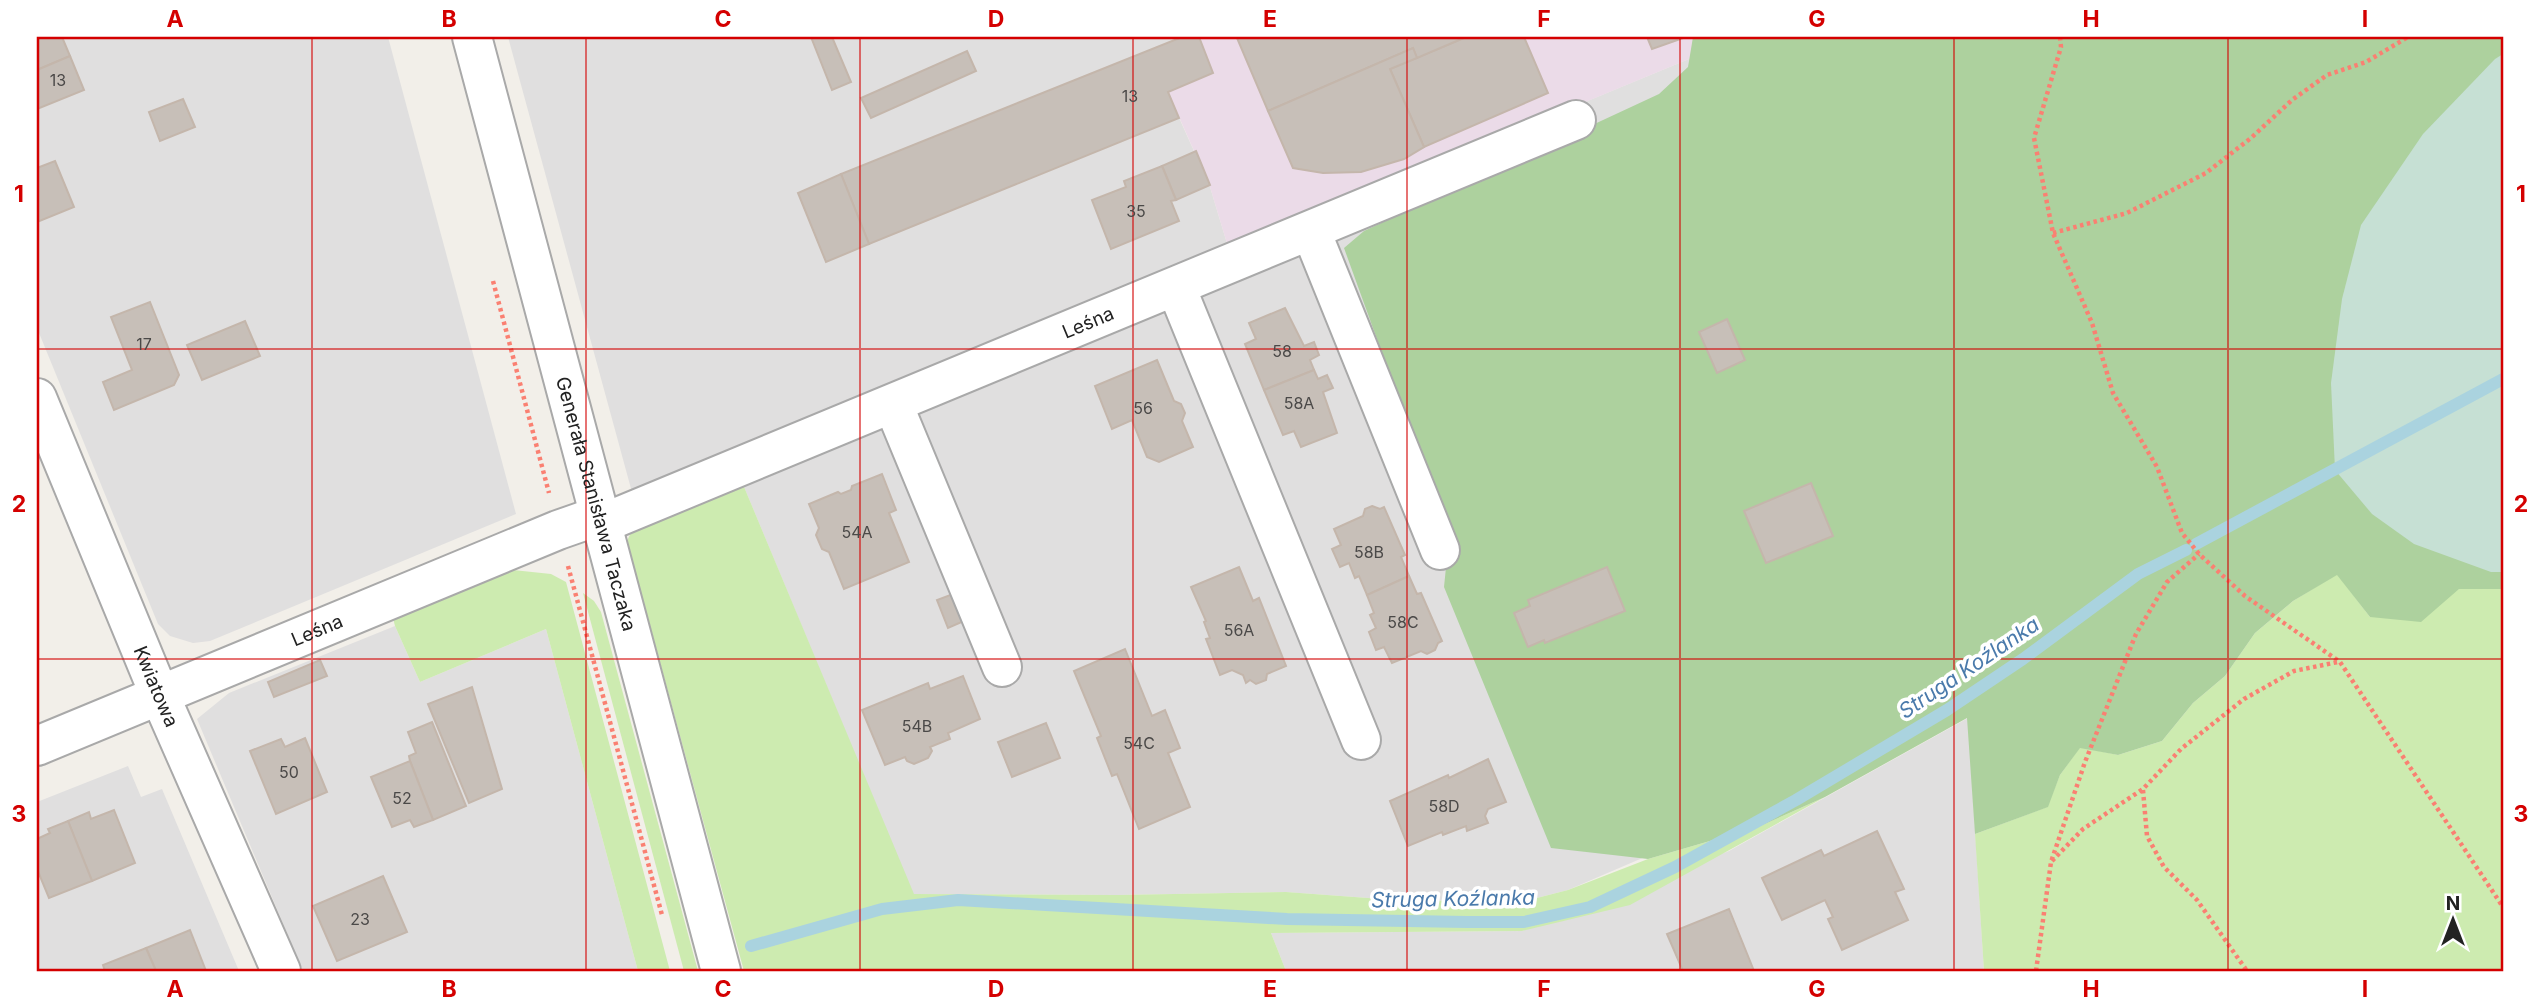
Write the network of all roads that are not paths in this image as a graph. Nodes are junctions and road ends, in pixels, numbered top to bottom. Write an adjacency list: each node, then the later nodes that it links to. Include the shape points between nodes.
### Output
1 (472, 37): 7 (street, Generała Stanisława Taczaka)
2 (1576, 120): 3 (street, Leśna)
3 (1311, 231): 4 (street, Leśna); 8 (street)
4 (1177, 287): 6 (street, Leśna); 11 (street)
5 (37, 398): 10 (street, Kwiatowa)
6 (893, 404): 7 (street, Leśna); 9 (street)
7 (600, 520): 10 (street, Leśna, via 558,530); 14 (street, Generała Stanisława Taczaka)
8 (1440, 550)
9 (1002, 667)
10 (160, 696): 12 (street, Leśna); 13 (street, Kwiatowa)
11 (1361, 740)
12 (37, 746)
13 (281, 971)
14 (721, 971)

